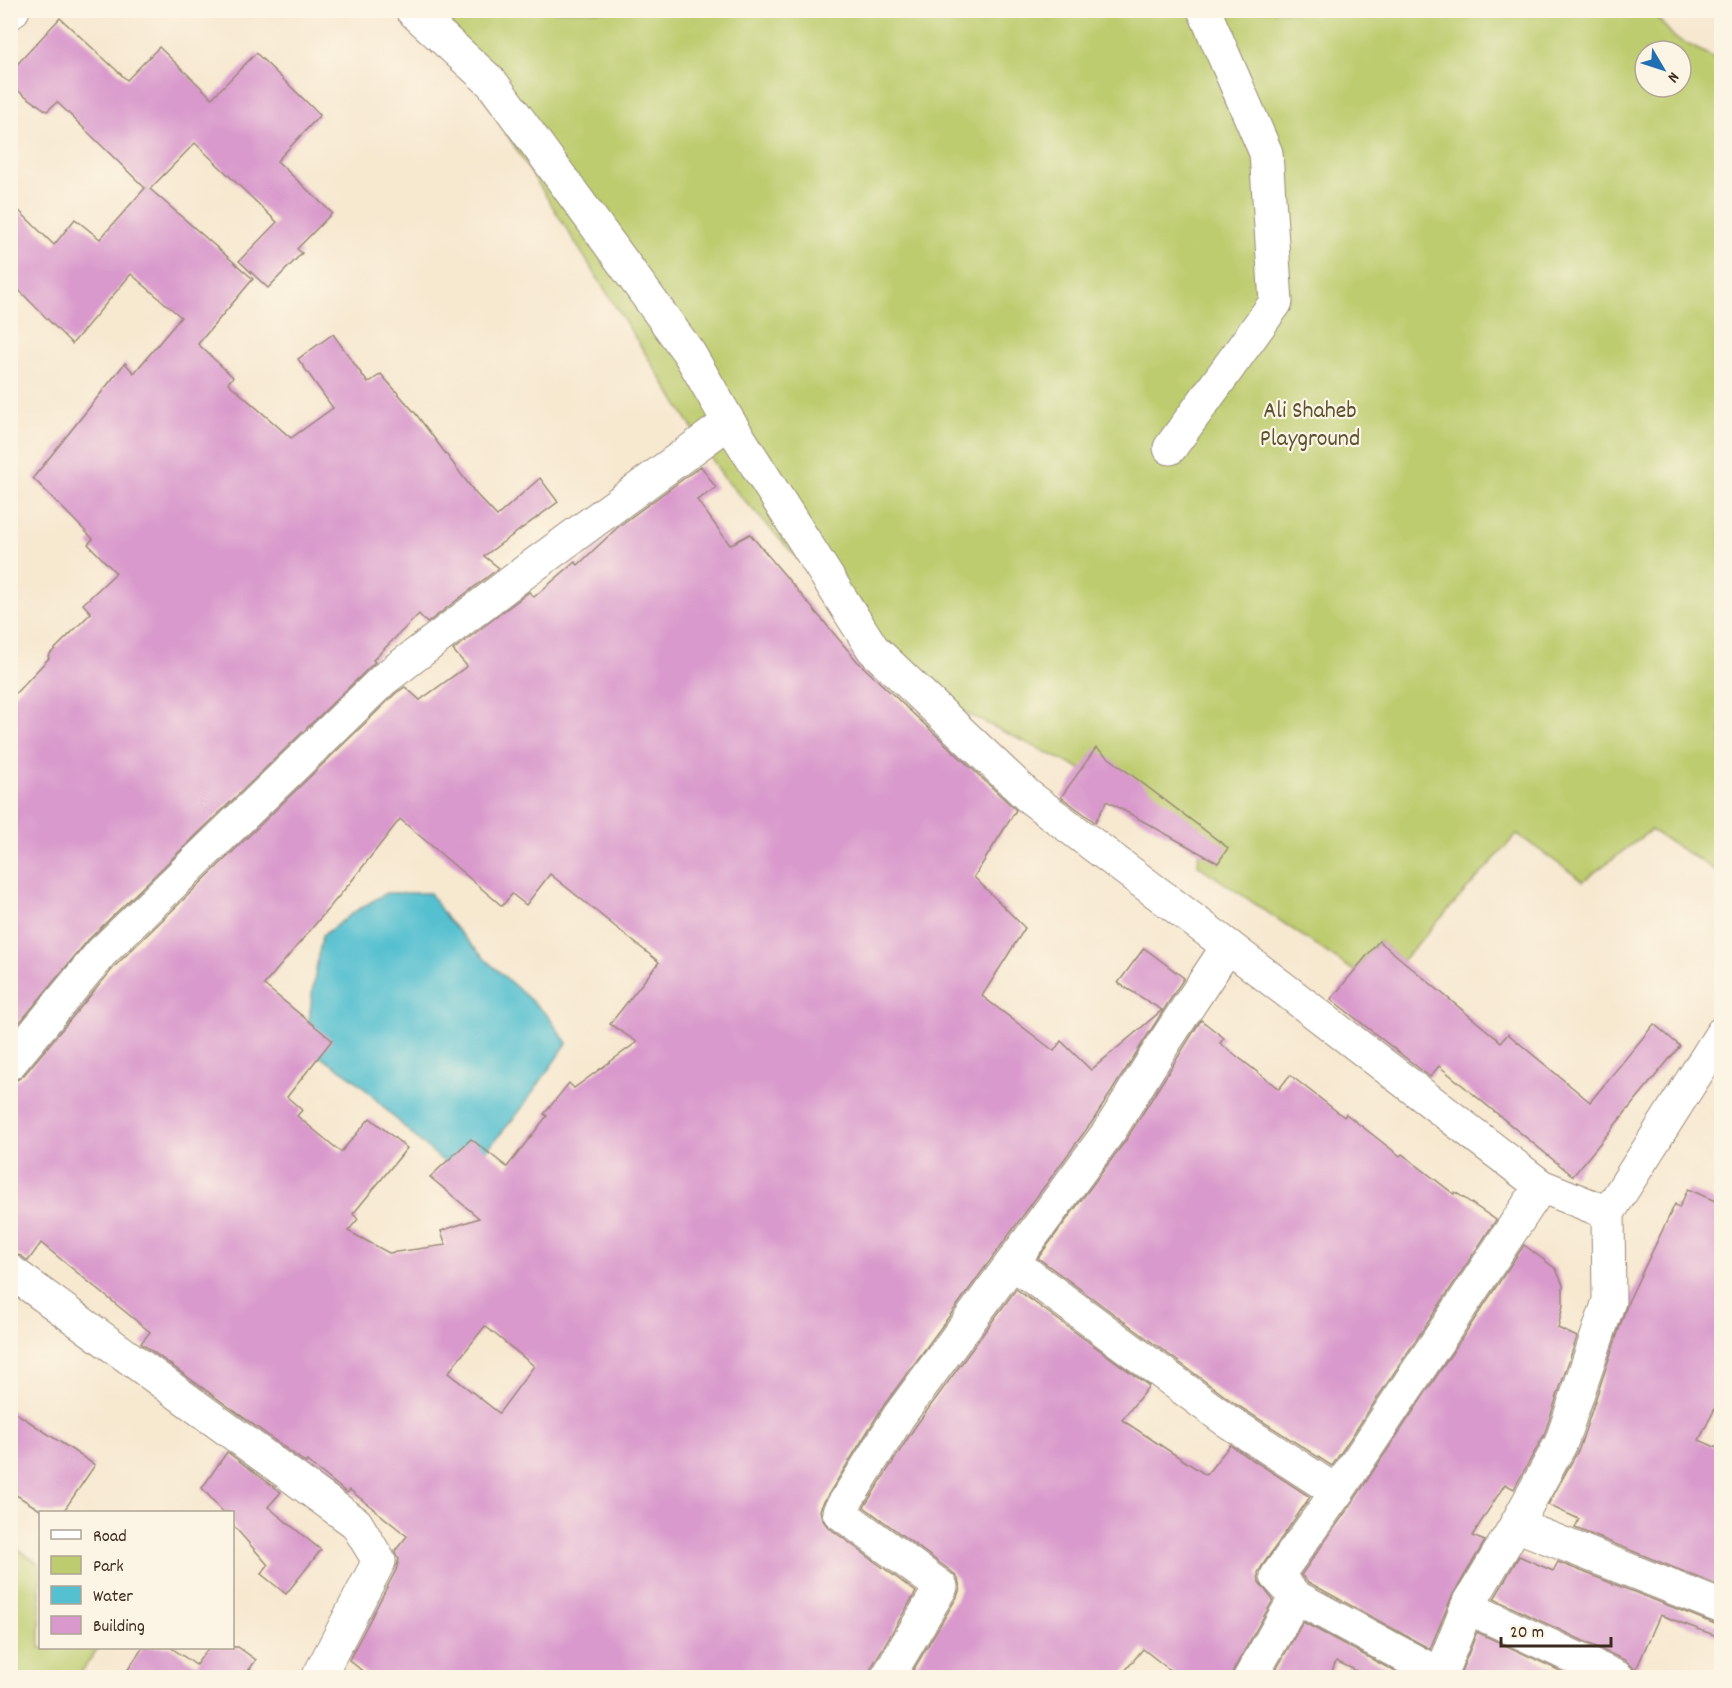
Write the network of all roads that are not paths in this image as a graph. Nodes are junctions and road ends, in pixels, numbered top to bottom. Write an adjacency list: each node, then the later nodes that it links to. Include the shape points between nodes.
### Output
1 (412, 10): 3 (street, via 492,83 689,353)
2 (1204, 10): 4 (street, via 1266,153 1276,302)
3 (729, 422): 5 (street, via 873,649 1028,796); 7 (street, via 384,679 100,952)
4 (1170, 448)
5 (1228, 946): 8 (street); 10 (street, via 1110,1130)
6 (1722, 1033): 9 (street)
7 (10, 1063)
8 (1541, 1186): 9 (street); 12 (street)
9 (1608, 1213): 13 (street, via 1609,1301 1561,1443)
10 (1013, 1263): 12 (street, via 1226,1420); 19 (street, via 899,1416 839,1512 941,1587)
11 (10, 1271): 18 (street, via 356,1523 379,1561)
12 (1337, 1492): 14 (street, via 1277,1576)
13 (1516, 1525): 15 (street); 16 (street)
14 (1296, 1597): 17 (street); 20 (street)
15 (1467, 1607): 17 (street); 21 (street)
16 (1722, 1607)
17 (1440, 1676)
18 (318, 1677)
19 (887, 1677)
20 (1250, 1677)
21 (1618, 1677)

